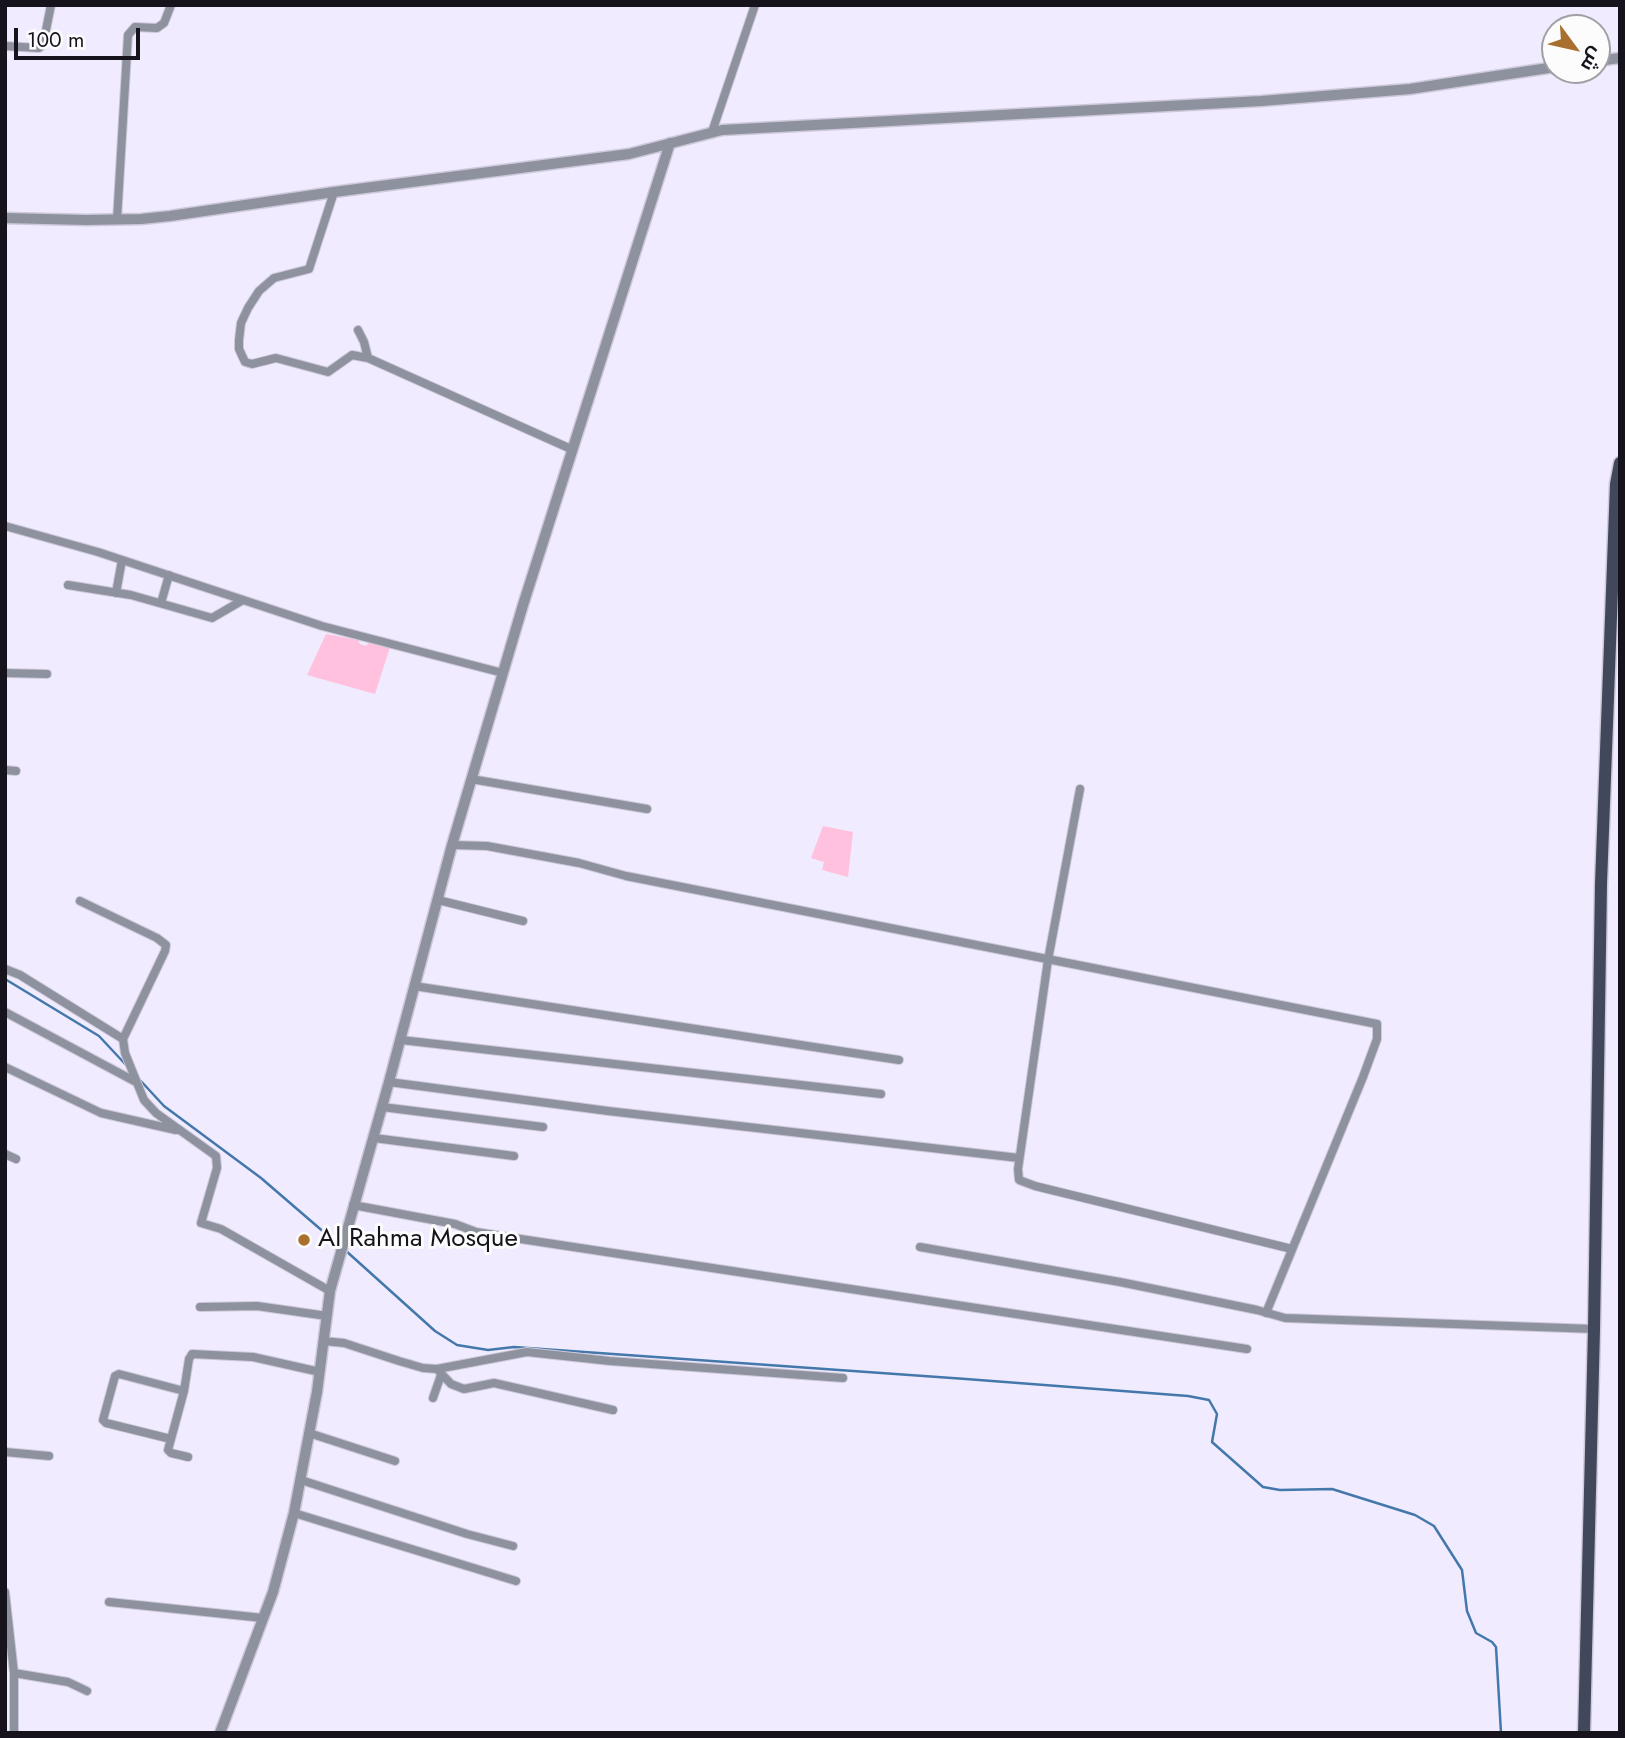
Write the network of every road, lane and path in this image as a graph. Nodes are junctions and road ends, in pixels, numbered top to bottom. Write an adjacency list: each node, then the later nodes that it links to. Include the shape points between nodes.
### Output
1 (51, 5): 4 (street, via 43,45)
2 (171, 5): 10 (street, via 157,28 135,27 128,35)
3 (755, 5): 6 (street)
4 (5, 46)
5 (1541, 69): 6 (street, via 1410,89)
6 (712, 132): 7 (street)
7 (670, 144): 8 (street, via 629,154); 13 (street)
8 (334, 192): 10 (street); 12 (street, via 309,269 274,278 259,291 241,323 239,349 245,362 252,364 276,358 328,372 352,355)
9 (5, 218): 10 (street)
10 (117, 220)
11 (358, 330): 12 (street)
12 (368, 358): 13 (street)
13 (571, 449): 23 (street)
14 (1620, 463): 60 (main road, via 1615,484 1601,884)
15 (5, 526): 16 (street)
16 (122, 560): 17 (street); 19 (street)
17 (169, 575): 20 (street); 21 (street)
18 (68, 585): 19 (street)
19 (116, 593): 21 (street)
20 (243, 600): 21 (street, via 212,618); 23 (street, via 322,626)
21 (161, 603)
22 (5, 673): 24 (street)
23 (503, 673): 27 (street)
24 (47, 674)
25 (5, 770): 26 (street)
26 (16, 771)
27 (471, 779): 29 (street); 30 (street)
28 (1080, 789): 34 (street)
29 (647, 809)
30 (452, 845): 31 (street); 34 (street, via 487,846 579,863)
31 (438, 900): 33 (street); 36 (street)
32 (80, 901): 38 (street, via 166,945)
33 (523, 921)
34 (1048, 960): 51 (street); 55 (street, via 1377,1024 1368,1064)
35 (5, 969): 38 (street)
36 (414, 986): 39 (street); 40 (street)
37 (5, 1012): 42 (street)
38 (123, 1039): 42 (street)
39 (401, 1040): 43 (street); 44 (street)
40 (899, 1060)
41 (5, 1068): 47 (street, via 101,1113)
42 (136, 1082): 47 (street, via 144,1100)
43 (389, 1082): 45 (street); 51 (street)
44 (881, 1094)
45 (382, 1107): 46 (street); 48 (street)
46 (543, 1126)
47 (179, 1130): 56 (street, via 211,1150 218,1161 201,1223 221,1229)
48 (374, 1138): 50 (street); 53 (street)
49 (5, 1154): 52 (street)
50 (514, 1156)
51 (1019, 1158): 55 (street, via 1019,1180 1035,1186)
52 (16, 1159)
53 (353, 1205): 56 (street); 62 (street, via 476,1232)
54 (920, 1247): 58 (street)
55 (1292, 1249): 58 (street)
56 (330, 1291): 59 (street)
57 (200, 1307): 59 (street, via 257,1306)
58 (1266, 1313): 60 (street, via 1285,1318)
59 (327, 1316): 61 (street)
60 (1594, 1329): 86 (main road)
61 (323, 1341): 63 (street); 64 (street)
62 (1247, 1349)
63 (320, 1372): 66 (street, via 253,1357 192,1354); 69 (street)
64 (439, 1372): 65 (street, via 527,1352); 67 (street); 68 (street, via 464,1389 494,1383)
65 (843, 1378)
66 (184, 1391): 70 (street); 70 (street, via 119,1374 103,1420)
67 (433, 1398)
68 (613, 1410)
69 (309, 1433): 74 (street); 75 (street)
70 (171, 1439): 73 (street, via 168,1450)
71 (5, 1452): 72 (street)
72 (49, 1456)
73 (188, 1457)
74 (396, 1461)
75 (301, 1480): 76 (street); 77 (street)
76 (294, 1513): 78 (street); 81 (street)
77 (513, 1546)
78 (516, 1581)
79 (5, 1592): 82 (street)
80 (109, 1602): 81 (street)
81 (263, 1618): 85 (street)
82 (14, 1673): 83 (street, via 68,1682); 84 (street)
83 (88, 1691)
84 (14, 1733)
85 (220, 1733)
86 (1584, 1733)

